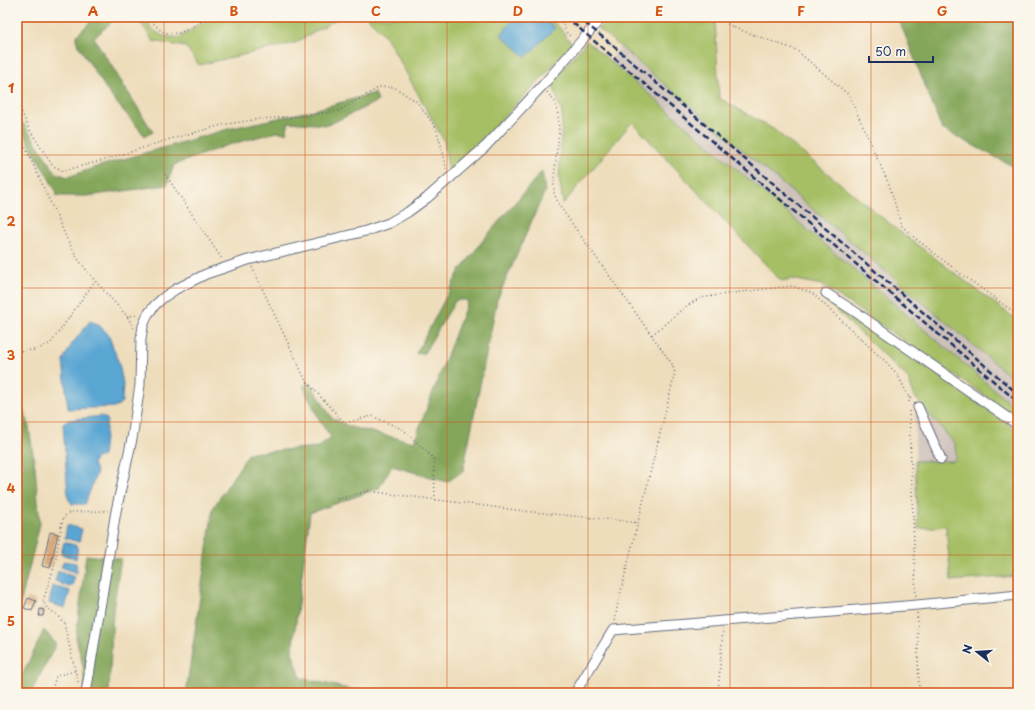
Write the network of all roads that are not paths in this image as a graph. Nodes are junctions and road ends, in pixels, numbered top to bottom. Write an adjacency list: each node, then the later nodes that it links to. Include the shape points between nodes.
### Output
1 (602, 17): 7 (street, via 486,146 408,212 389,223 366,231 248,260 206,274 164,297 148,314 141,340 140,385 132,439)
2 (826, 293): 4 (street)
3 (918, 407): 5 (street)
4 (1018, 425)
5 (941, 458)
6 (1018, 595): 8 (street, via 613,630)
7 (83, 689)
8 (575, 693)

